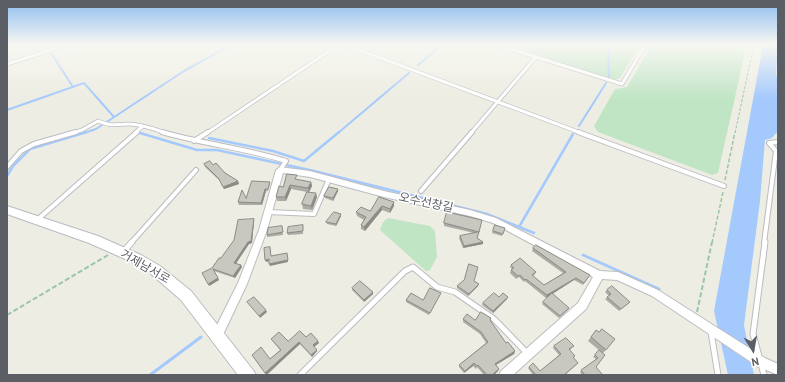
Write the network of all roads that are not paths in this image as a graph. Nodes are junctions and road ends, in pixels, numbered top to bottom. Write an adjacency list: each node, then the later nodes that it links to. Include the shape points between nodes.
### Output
1 (311, 63): 8 (lane)
2 (394, 63): 6 (lane)
3 (531, 63): 6 (lane)
4 (551, 63): 5 (lane, via 622,84)
5 (634, 63)
6 (498, 102): 14 (lane); 15 (lane)
7 (143, 126): 8 (lane); 10 (lane, via 112,126 98,121 82,130 34,144 21,151); 18 (lane)
8 (194, 141): 12 (lane, via 255,151 286,161)
9 (778, 142): 24 (lane, via 769,143 776,151 753,334)
10 (7, 168)
11 (196, 170): 19 (lane)
12 (280, 170): 13 (street, 오수선창길); 17 (street)
13 (329, 179): 17 (lane, via 314,214); 20 (street, 오수선창길, via 496,221)
14 (724, 186)
15 (421, 191)
16 (7, 210): 18 (main road, 거제남서로)
17 (268, 212): 22 (street, via 242,284)
18 (37, 220): 19 (main road, 거제남서로)
19 (120, 252): 22 (main road, 거제남서로, via 173,282 193,302)
20 (599, 275): 21 (street, via 618,276 655,293); 23 (street, via 582,306)
21 (711, 330): 24 (street); 29 (lane)
22 (216, 337): 26 (main road, 거제남서로)
23 (527, 354): 27 (lane, via 494,319 455,292 437,287 413,267 405,271); 28 (street)
24 (761, 362): 25 (street); 30 (lane)
25 (778, 370)
26 (248, 375)
27 (300, 375)
28 (505, 375)
29 (718, 375)
30 (764, 375)

